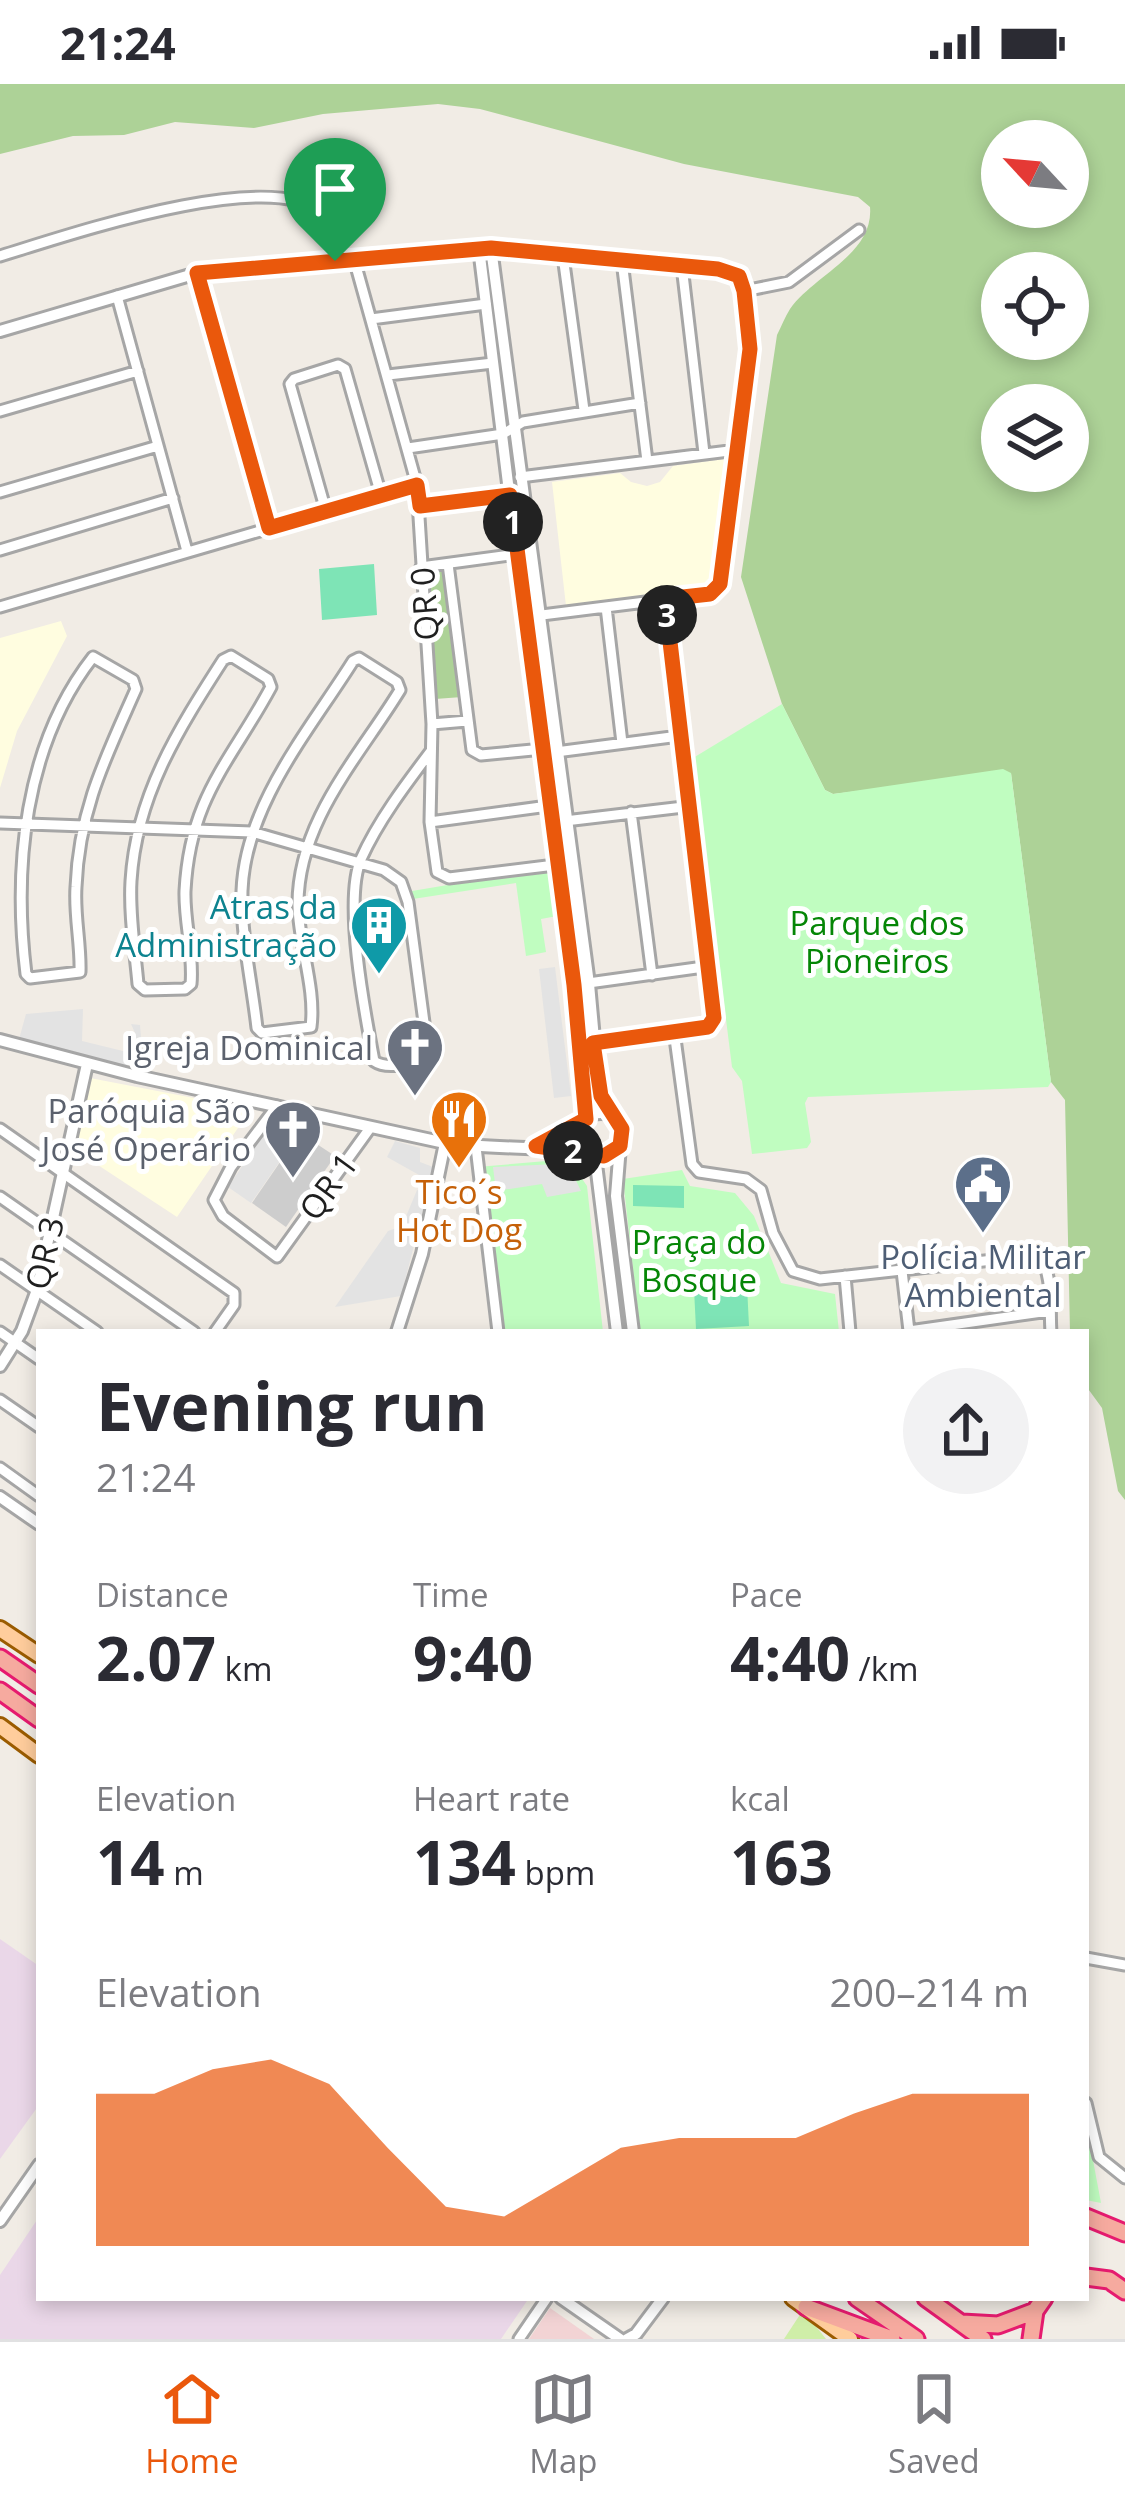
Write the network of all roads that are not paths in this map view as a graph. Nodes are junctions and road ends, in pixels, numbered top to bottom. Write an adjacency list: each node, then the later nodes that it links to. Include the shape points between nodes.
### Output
1 (859, 230): 10 (street, via 789,282)
2 (485, 248): 4 (street); 5 (street); 12 (street); 21 (street)
3 (0, 256): 6 (street, via 166,207 270,200 317,207)
4 (563, 256): 7 (street); 19 (street)
5 (354, 259): 6 (street); 13 (street, QR 0)
6 (335, 261): 9 (street)
7 (622, 261): 8 (street); 18 (street)
8 (682, 266): 10 (street, via 735,274); 25 (street)
9 (197, 273): 11 (street); 35 (street)
10 (744, 291): 24 (street, via 750,349)
11 (117, 296): 14 (street); 16 (street)
12 (486, 304): 13 (street); 15 (street)
13 (371, 319): 17 (street, QR 0)
14 (0, 331)
15 (494, 363): 17 (street); 21 (street)
16 (138, 371): 20 (street); 22 (street)
17 (388, 375): 23 (street, QR 0)
18 (640, 403): 19 (street); 26 (street)
19 (584, 410): 21 (street)
20 (0, 411)
21 (509, 430): 23 (street); 27 (street); 31 (street)
22 (158, 446): 29 (street); 32 (street)
23 (408, 448): 28 (street, QR 0)
24 (737, 450): 25 (street); 41 (street, via 718,588)
25 (704, 453): 26 (street)
26 (646, 461): 27 (street)
27 (520, 476): 44 (street)
28 (417, 485): 30 (street); 33 (street, QR 0)
29 (0, 492)
30 (381, 495): 34 (street); 34 (street, via 338,365 290,384)
31 (510, 495): 33 (street); 38 (street)
32 (173, 498): 36 (street); 37 (street)
33 (420, 506): 40 (street, QR 0)
34 (326, 511): 35 (street)
35 (269, 528): 37 (street)
36 (0, 550)
37 (188, 551): 43 (street)
38 (518, 554): 39 (street); 44 (street)
39 (448, 564): 40 (street); 45 (street)
40 (421, 567): 46 (street, QR 0)
41 (665, 599): 42 (street); 47 (street)
42 (606, 607): 44 (street); 48 (street)
43 (0, 608)
44 (532, 616): 49 (street)
45 (467, 721): 46 (street); 49 (street, via 472,751 481,755)
46 (432, 724): 50 (street, QR 0)
47 (679, 736): 48 (street); 52 (street)
48 (622, 742): 49 (street)
49 (549, 750): 51 (street); 54 (street)
50 (431, 751): 55 (street, QR 0); 65 (street)
51 (548, 806): 55 (street); 63 (street)
52 (692, 806): 53 (street); 67 (street)
53 (631, 812): 54 (street); 68 (street)
54 (566, 821): 62 (street)
55 (430, 822): 66 (street, QR 0, via 437,872 449,878)
56 (0, 823): 57 (street)
57 (26, 825): 58 (street); 58 (street, via 19,910 26,974 34,978 80,972); 58 (street, via 59,717 96,658 136,688)
58 (82, 827): 60 (street)
59 (194, 828): 60 (street); 60 (street, via 185,886 190,984 145,990 138,984 131,896); 60 (street, via 217,771 271,687 231,656 167,750); 61 (street)
60 (137, 829)
61 (252, 832): 64 (street); 64 (street, via 243,913 262,1033 311,1027 298,905); 64 (street, via 359,658 400,690)
62 (567, 837): 63 (street); 69 (street)
63 (552, 839): 66 (street)
64 (306, 846): 65 (street)
65 (360, 861): 65 (street, via 356,931 375,1064 420,1060 428,1050 405,889)
66 (555, 865): 70 (street)
67 (711, 966): 68 (street); 71 (street, via 715,1013 708,1027)
68 (652, 974): 69 (street)
69 (590, 983): 70 (street); 73 (street)
70 (574, 985): 73 (street)
71 (674, 1031): 73 (street); 90 (street, via 692,1164 753,1183 793,1271)
72 (0, 1040): 74 (street)
73 (587, 1045): 76 (street); 77 (street)
74 (87, 1064): 75 (street); 85 (street, QR 3)
75 (277, 1106): 78 (street); 78 (street, QR 1, via 214,1200 278,1257)
76 (612, 1116): 77 (street); 82 (street, via 622,1129)
77 (585, 1121): 81 (street); 84 (street, via 580,1139)
78 (370, 1128): 80 (street)
79 (0, 1129): 85 (street)
80 (445, 1143): 83 (street); 97 (street)
81 (536, 1146): 83 (street); 84 (street)
82 (620, 1146): 84 (street); 100 (street, via 616,1196)
83 (476, 1147): 98 (street)
84 (592, 1155): 99 (street)
85 (63, 1173): 87 (street, QR 3); 96 (street, via 234,1293)
86 (0, 1197): 87 (street)
87 (49, 1231): 91 (street, QR 3); 95 (street)
88 (0, 1265): 91 (street)
89 (902, 1271): 90 (street); 92 (street, via 1043,1258); 102 (street)
90 (845, 1276): 101 (street)
91 (37, 1290): 94 (street); 105 (street, QR 3)
92 (1049, 1311): 93 (street); 103 (street)
93 (968, 1327)
94 (93, 1329)
95 (190, 1329)
96 (217, 1329)
97 (398, 1329)
98 (497, 1329)
99 (617, 1329)
100 (633, 1329)
101 (850, 1329)
102 (909, 1329)
103 (1051, 1329)
104 (0, 1332): 105 (street)
105 (16, 1343): 106 (street); 107 (street, QR 3)
106 (36, 1357)
107 (0, 1366)
108 (0, 1400): 109 (street)
109 (36, 1425)
110 (0, 1468): 111 (street)
111 (36, 1494)
112 (0, 1497): 113 (street)
113 (36, 1522)
114 (0, 1629): 115 (main road)
115 (36, 1653)
116 (0, 1658): 117 (highway)
117 (36, 1683)
118 (0, 1691): 119 (highway)
119 (36, 1717)
120 (0, 1726): 121 (main road)
121 (36, 1752)
122 (1089, 1959): 123 (street)
123 (1125, 1965)
124 (1089, 2115): 126 (street, via 1099,2157)
125 (36, 2169): 128 (street)
126 (1125, 2178)
127 (1089, 2217): 129 (highway)
128 (0, 2221)
129 (1125, 2233)
130 (1089, 2278): 131 (highway)
131 (1125, 2291)
132 (545, 2301): 140 (street)
133 (566, 2301): 141 (street)
134 (661, 2301): 141 (street)
135 (861, 2301): 144 (highway)
136 (930, 2301): 139 (highway)
137 (799, 2302): 142 (main road); 143 (highway)
138 (1040, 2304): 139 (highway, via 998,2325); 146 (highway)
139 (962, 2323): 145 (highway)
140 (519, 2339)
141 (624, 2339)
142 (850, 2339)
143 (892, 2339)
144 (916, 2339)
145 (983, 2339)
146 (1031, 2339)

